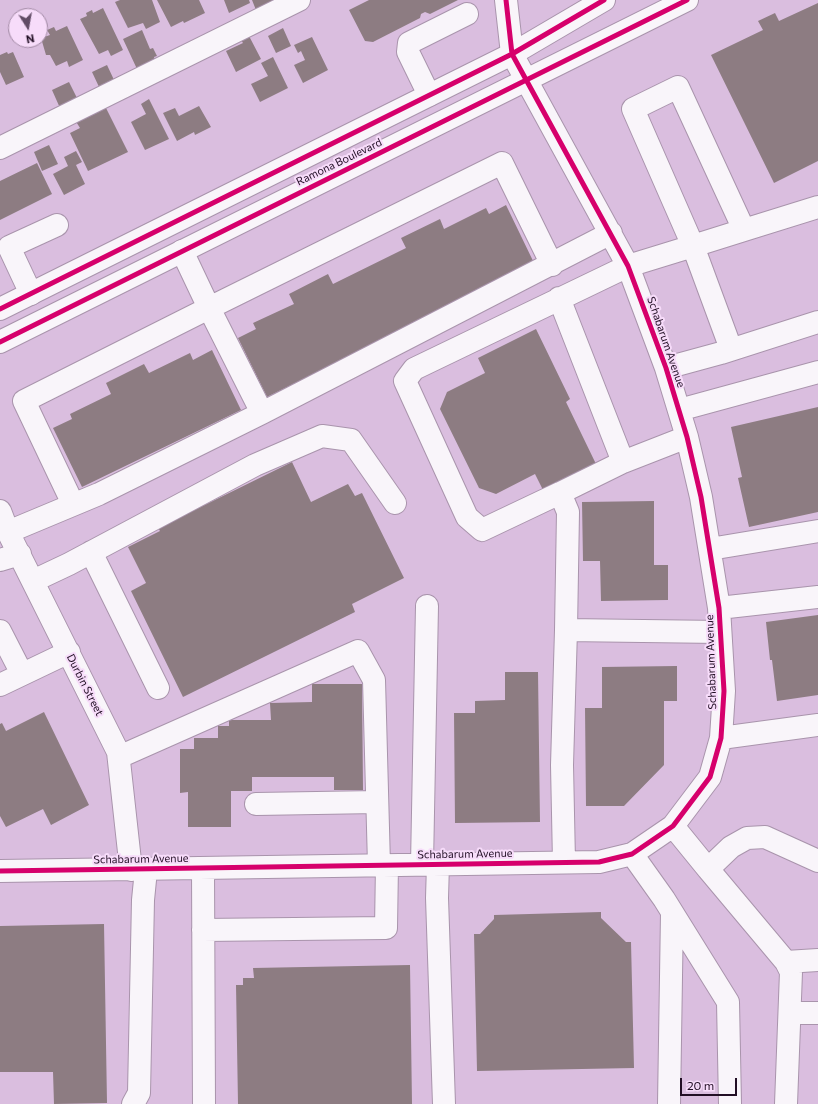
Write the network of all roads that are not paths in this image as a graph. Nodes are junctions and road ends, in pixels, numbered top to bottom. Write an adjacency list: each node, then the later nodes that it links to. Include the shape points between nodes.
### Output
1 (299, 0): 9 (street)
2 (506, 0): 6 (street)
3 (604, 0): 6 (street, Ramona Boulevard)
4 (687, 0): 7 (street, Ramona Boulevard)
5 (467, 14): 8 (street, via 409,43 408,52)
6 (512, 54): 7 (street, Schabarum Avenue); 8 (street, Ramona Boulevard)
7 (527, 80): 13 (street, Schabarum Avenue); 16 (street, Ramona Boulevard)
8 (429, 95): 19 (street, Ramona Boulevard)
9 (0, 148)
10 (818, 207): 12 (street)
11 (57, 225): 15 (street)
12 (744, 230): 14 (street); 14 (street, via 678,88 634,109)
13 (611, 233): 17 (street); 18 (street, Schabarum Avenue)
14 (693, 246): 18 (street); 25 (street)
15 (4, 250): 19 (street)
16 (182, 251): 21 (street); 24 (street, Ramona Boulevard)
17 (552, 265): 21 (street, via 502,163); 29 (street)
18 (628, 266): 20 (street); 26 (street, Schabarum Avenue)
19 (31, 294): 22 (street, Ramona Boulevard)
20 (559, 298): 31 (street); 32 (street, via 414,369 405,380 467,517 482,530)
21 (209, 308): 29 (street); 34 (street, via 24,401)
22 (0, 309)
23 (818, 322): 25 (street)
24 (0, 342)
25 (731, 349): 26 (street)
26 (666, 368): 28 (street, Schabarum Avenue)
27 (818, 372): 28 (street)
28 (679, 410): 30 (street, Schabarum Avenue)
29 (262, 413): 34 (street, via 99,494)
30 (687, 437): 31 (street); 38 (street, Schabarum Avenue)
31 (623, 462): 32 (street)
32 (560, 493): 45 (street, via 568,512)
33 (395, 503): 39 (street, via 351,440 322,436 255,465)
34 (73, 504): 37 (street)
35 (0, 511): 37 (street, Durbin Street)
36 (818, 531): 38 (street)
37 (8, 532): 40 (street, Durbin Street)
38 (710, 549): 44 (street, Schabarum Avenue)
39 (91, 552): 41 (street); 51 (street)
40 (10, 557): 41 (street, Durbin Street)
41 (33, 581): 48 (street, Durbin Street)
42 (818, 597): 44 (street)
43 (427, 606): 61 (street)
44 (719, 608): 47 (street, Schabarum Avenue)
45 (566, 630): 47 (street); 60 (street, via 562,765)
46 (0, 631): 49 (street)
47 (720, 632): 53 (street, Schabarum Avenue, via 724,691)
48 (69, 652): 49 (street); 54 (street, Durbin Street)
49 (22, 674): 50 (street)
50 (0, 685)
51 (158, 688)
52 (818, 725): 53 (street)
53 (721, 738): 57 (street, Schabarum Avenue, via 710,777)
54 (119, 757): 55 (street, via 358,651 374,680); 65 (street, Durbin Street)
55 (377, 802): 56 (street); 62 (street)
56 (256, 804)
57 (673, 826): 58 (street, Schabarum Avenue); 63 (street)
58 (632, 854): 60 (street, Schabarum Avenue, via 599,862); 67 (street)
59 (818, 861): 63 (street, via 765,837 747,838 731,847)
60 (564, 862): 61 (street, Schabarum Avenue)
61 (430, 864): 62 (street, Schabarum Avenue); 75 (street, via 438,905)
62 (383, 865): 64 (street, Schabarum Avenue); 68 (street, via 386,928)
63 (708, 868): 70 (street)
64 (203, 869): 65 (street, Schabarum Avenue); 68 (street)
65 (139, 870): 66 (street, Schabarum Avenue); 73 (street, Durbin Street, via 143,900 139,1093)
66 (0, 871)
67 (672, 913): 76 (street); 77 (street, via 728,1002)
68 (203, 930): 74 (street)
69 (818, 960): 70 (street)
70 (786, 962): 71 (street, via 791,972)
71 (790, 1013): 72 (street); 78 (street)
72 (818, 1013)
73 (133, 1104)
74 (204, 1104)
75 (444, 1104)
76 (669, 1104)
77 (730, 1104)
78 (786, 1104)

